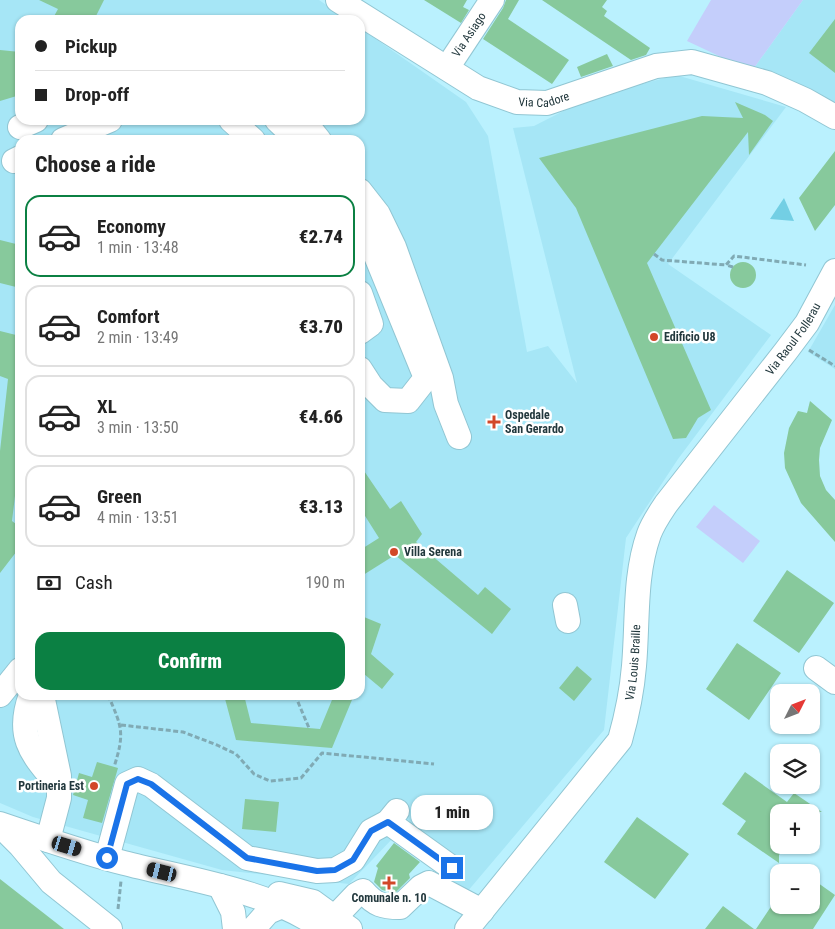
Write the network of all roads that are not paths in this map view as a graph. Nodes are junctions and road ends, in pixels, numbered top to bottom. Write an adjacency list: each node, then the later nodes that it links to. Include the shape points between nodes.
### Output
1 (338, 0): 3 (street, Via Cadore)
2 (492, 0): 5 (street, Via Asiago)
3 (362, 15)
4 (365, 17): 5 (street, Via Cadore)
5 (446, 68): 6 (street, Via Cadore, via 478,88 517,102 546,103 674,62 704,64 768,83)
6 (835, 117)
7 (98, 125): 11 (street)
8 (236, 125): 12 (street)
9 (282, 125): 13 (street)
10 (307, 125): 14 (street)
11 (75, 135)
12 (248, 135)
13 (293, 135)
14 (315, 135)
15 (365, 197): 22 (street, via 378,214 394,247 441,378)
16 (365, 228): 20 (street, via 426,378 408,401 385,400)
17 (835, 272): 21 (street, Via Raoul Follerau, via 814,311)
18 (365, 307): 19 (street, via 371,324)
19 (365, 328)
20 (365, 378)
21 (763, 380): 37 (street, Via Louis Braille, via 666,504 650,532 637,596 629,708 620,740)
22 (458, 437)
23 (816, 668): 25 (street)
24 (15, 676): 26 (street)
25 (835, 682)
26 (0, 695)
27 (30, 700): 29 (street, via 26,736 31,754)
28 (43, 700): 29 (street, via 58,761)
29 (58, 785): 31 (street)
30 (0, 825): 31 (street); 34 (street)
31 (58, 843): 32 (street); 34 (street, via 52,864)
32 (115, 860): 33 (street, via 127,784 138,779 151,784 247,858 317,871 335,870 353,860 371,831 393,816); 35 (street)
33 (452, 868)
34 (52, 882): 38 (street)
35 (220, 886): 36 (street); 39 (street, via 302,898 313,902); 40 (street, via 233,912)
36 (282, 906): 39 (street); 41 (street, via 268,912)
37 (482, 911): 39 (street, via 429,884 421,887 400,907 383,907 372,902 363,892 356,895); 42 (street, Via Louis Braille)
38 (114, 920)
39 (336, 925)
40 (235, 929)
41 (253, 929)
42 (467, 929)

